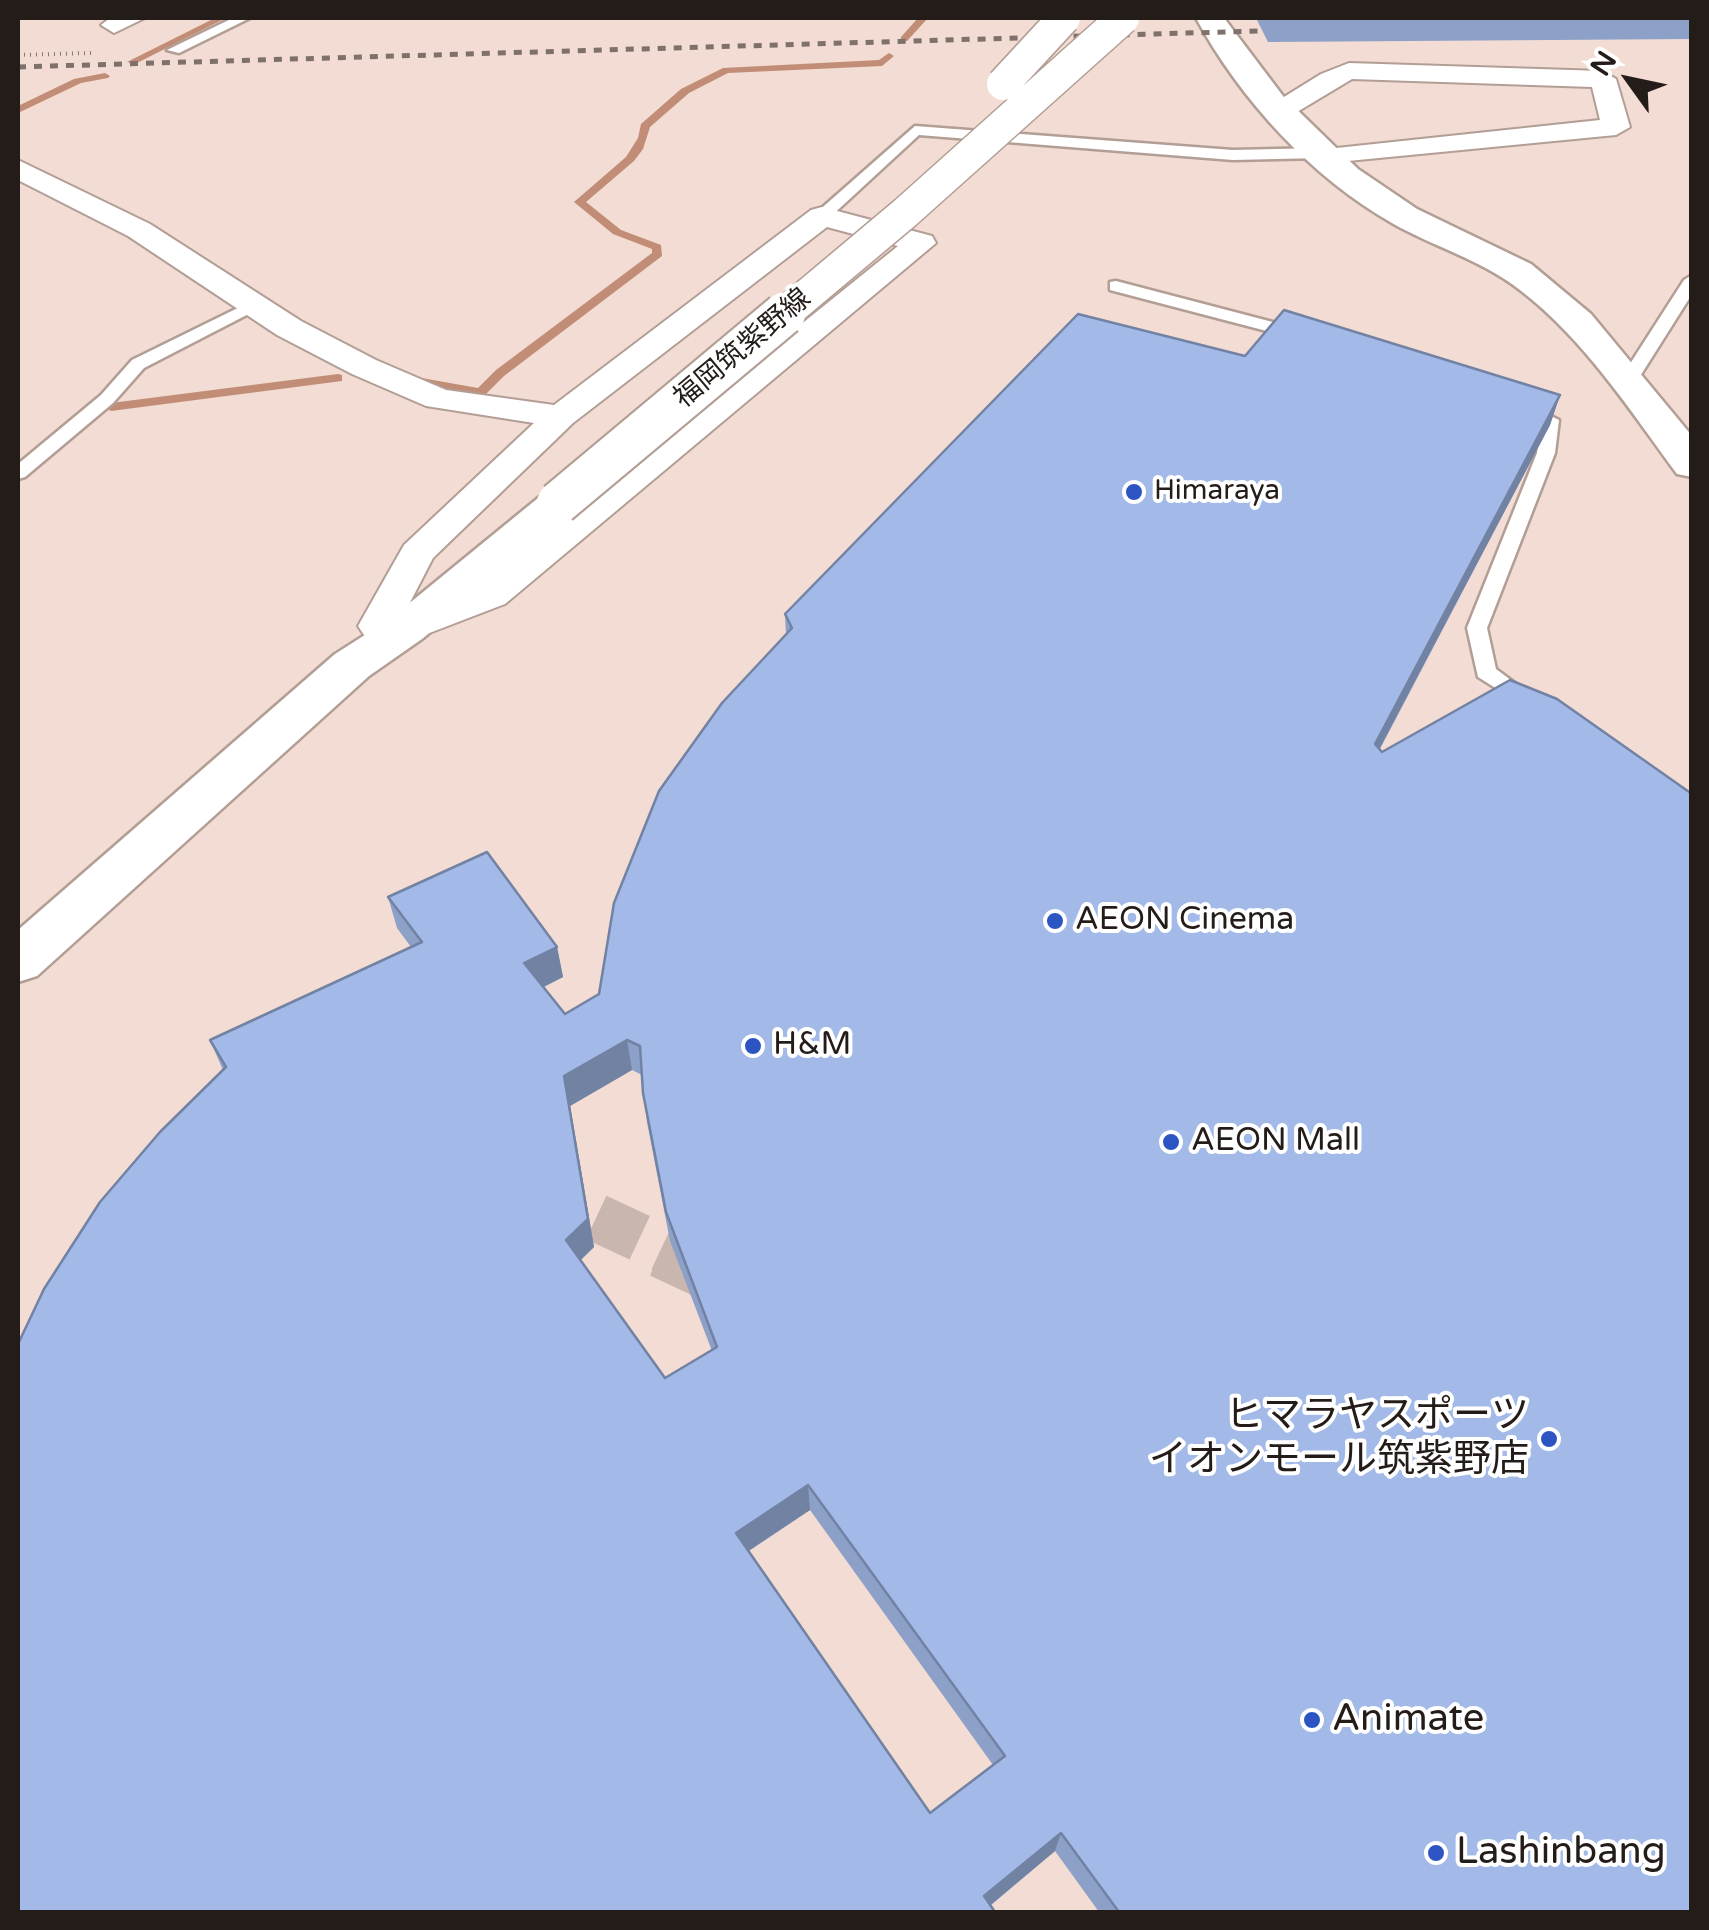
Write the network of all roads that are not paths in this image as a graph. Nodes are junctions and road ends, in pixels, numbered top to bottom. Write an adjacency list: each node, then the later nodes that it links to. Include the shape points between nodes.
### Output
1 (243, 18): 7 (lane)
2 (1064, 18): 9 (main road, bridge)
3 (1086, 18): 9 (main road, 福岡筑紫野線, bridge)
4 (1122, 18): 8 (main road, 福岡筑紫野線, bridge)
5 (1140, 18): 8 (main road, bridge)
6 (1210, 18): 10 (main road)
7 (174, 50)
8 (1076, 59): 23 (main road, 福岡筑紫野線, bridge, via 890,226)
9 (985, 105): 23 (main road, 福岡筑紫野線)
10 (1277, 110): 11 (main road); 11 (street, via 1300,104 1349,70 1603,79 1616,127)
11 (1324, 156): 13 (lane, via 915,130); 18 (main road, via 1404,216 1530,280 1578,321)
12 (18, 169): 16 (street, via 139,230)
13 (822, 216): 20 (street); 24 (street, via 920,243 491,596)
14 (1692, 280): 18 (lane)
15 (1116, 286): 17 (lane)
16 (258, 305): 20 (street, via 319,343 438,399); 22 (lane, via 138,364 107,399)
17 (1317, 340)
18 (1628, 381): 21 (main road)
19 (1514, 403): 25 (lane, via 1550,420 1546,453 1478,628 1486,672)
20 (561, 416): 24 (street, via 417,552)
21 (1692, 465)
22 (18, 473)
23 (544, 498): 24 (main road, 福岡筑紫野線)
24 (379, 640): 26 (main road, 福岡筑紫野線)
25 (1549, 716)
26 (18, 961)

